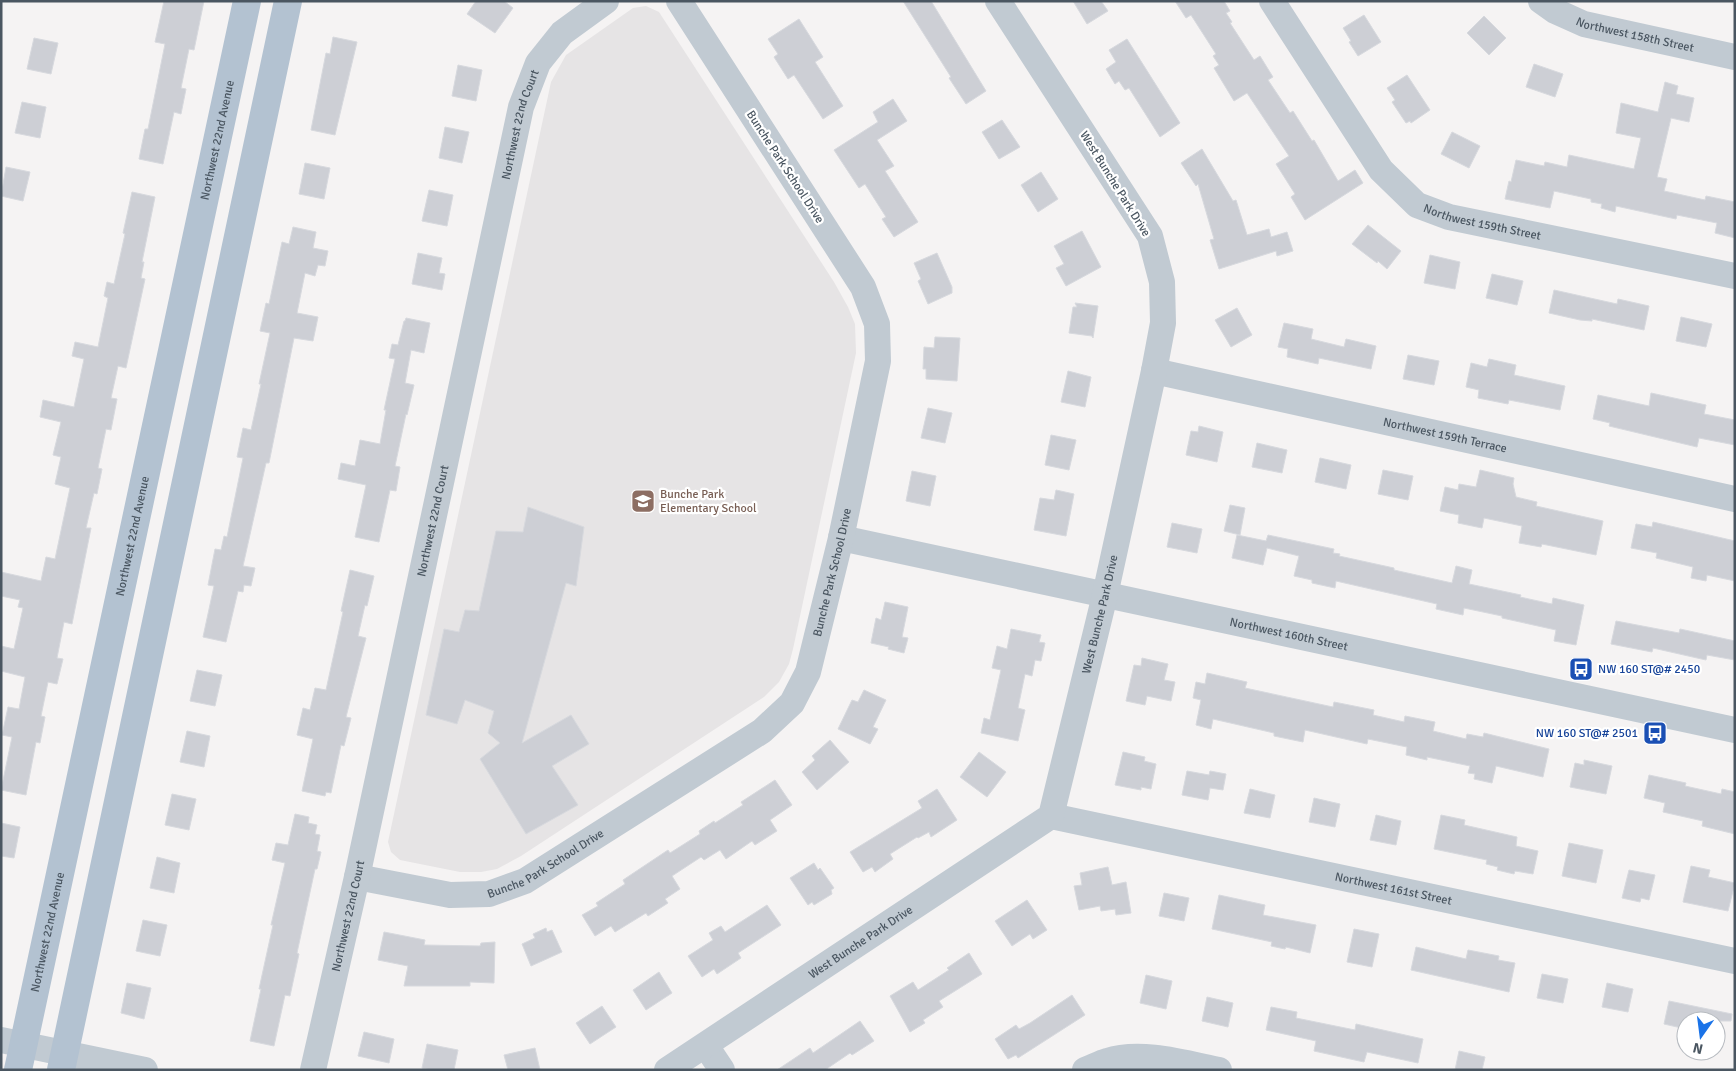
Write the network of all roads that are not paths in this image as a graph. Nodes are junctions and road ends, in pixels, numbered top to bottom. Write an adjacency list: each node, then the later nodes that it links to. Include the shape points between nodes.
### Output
1 (247, 1): 19 (main road, Northwest 22nd Avenue)
2 (288, 1): 20 (main road)
3 (606, 1): 16 (street, Northwest 22nd Court, via 562,33 538,63 522,106)
4 (678, 1): 12 (street, Bunche Park School Drive, via 863,287 877,324 878,361)
5 (998, 1): 10 (street, West Bunche Park Drive, via 1150,236 1162,282 1163,322)
6 (1272, 1): 9 (street, Northwest 159th Street, via 1381,170 1417,205 1449,216)
7 (1541, 1): 8 (street, Northwest 158th Street, via 1584,24)
8 (1735, 57)
9 (1735, 276)
10 (1154, 371): 11 (street, Northwest 159th Terrace); 13 (street, West Bunche Park Drive)
11 (1735, 499)
12 (842, 538): 13 (street, Northwest 160th Street); 16 (street, Bunche Park School Drive, via 808,672 792,702 762,731 525,881 489,894 450,895)
13 (1105, 595): 14 (street, Northwest 160th Street); 15 (street, West Bunche Park Drive)
14 (1735, 730)
15 (1051, 816): 17 (street, Northwest 161st Street); 18 (street, West Bunche Park Drive)
16 (357, 876): 22 (street, Northwest 22nd Court)
17 (1735, 961)
18 (706, 1046): 23 (street, West Bunche Park Drive); 24 (street)
19 (14, 1051): 20 (street)
20 (63, 1061): 21 (street)
21 (146, 1070)
22 (313, 1070)
23 (667, 1070)
24 (722, 1070)
25 (1086, 1070): 26 (street, via 1109,1060 1138,1056)
26 (1219, 1070)

